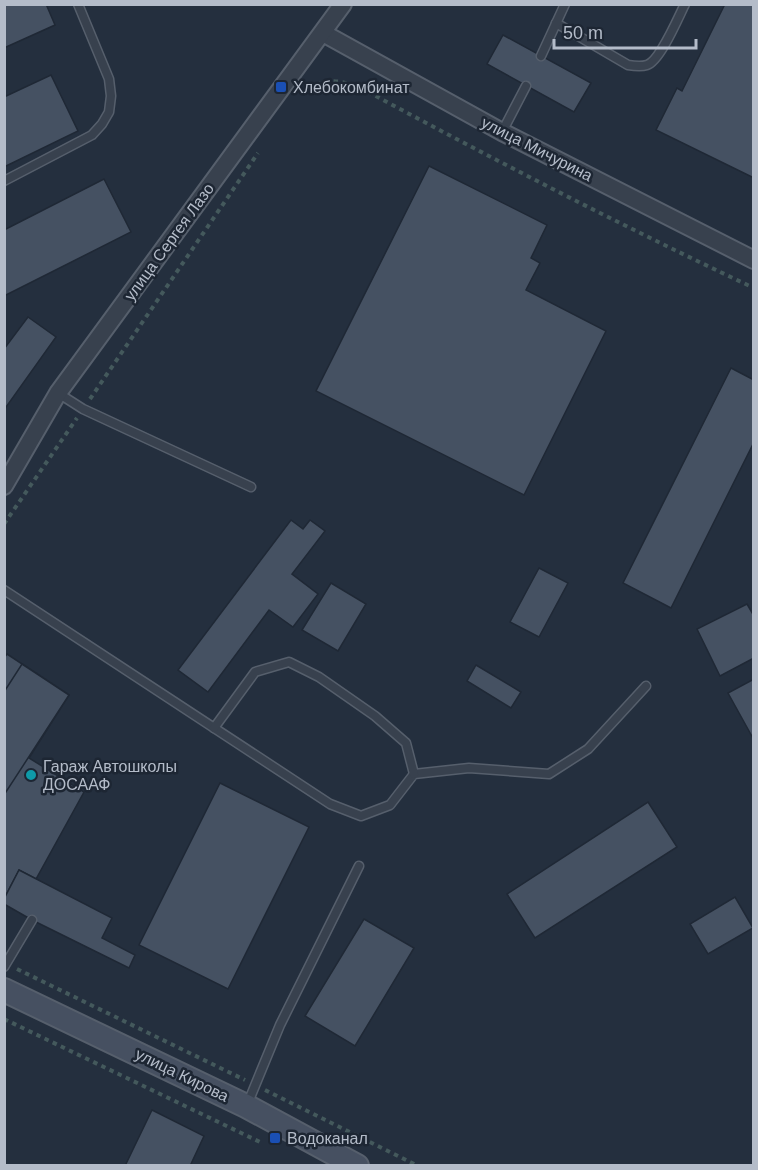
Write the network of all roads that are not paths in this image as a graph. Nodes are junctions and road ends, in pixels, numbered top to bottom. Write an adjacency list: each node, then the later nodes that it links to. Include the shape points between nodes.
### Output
1 (78, 4): 10 (lane, via 109,79 109,112 92,135)
2 (343, 4): 6 (street, улица Сергея Лазо)
3 (565, 4): 5 (lane)
4 (685, 4): 5 (lane, via 654,62 646,66 628,65)
5 (556, 23): 7 (lane)
6 (323, 33): 9 (street, улица Мичурина); 12 (street, улица Сергея Лазо)
7 (541, 56)
8 (526, 86): 9 (lane)
9 (502, 132): 11 (street, улица Мичурина)
10 (4, 181)
11 (753, 260)
12 (58, 393): 13 (street, улица Сергея Лазо); 14 (lane, via 83,409)
13 (4, 486)
14 (251, 487)
15 (4, 590): 17 (lane)
16 (646, 686): 18 (lane, via 588,749 549,774 469,768)
17 (214, 728): 18 (lane, via 330,804 361,816 390,805); 18 (lane, via 255,672 289,662 375,716 406,743)
18 (414, 774)
19 (359, 866): 23 (lane, via 280,1025)
20 (32, 920): 21 (lane)
21 (5, 965)
22 (4, 990): 23 (main road, улица Кирова)
23 (246, 1106): 24 (main road, улица Кирова)
24 (353, 1165)

